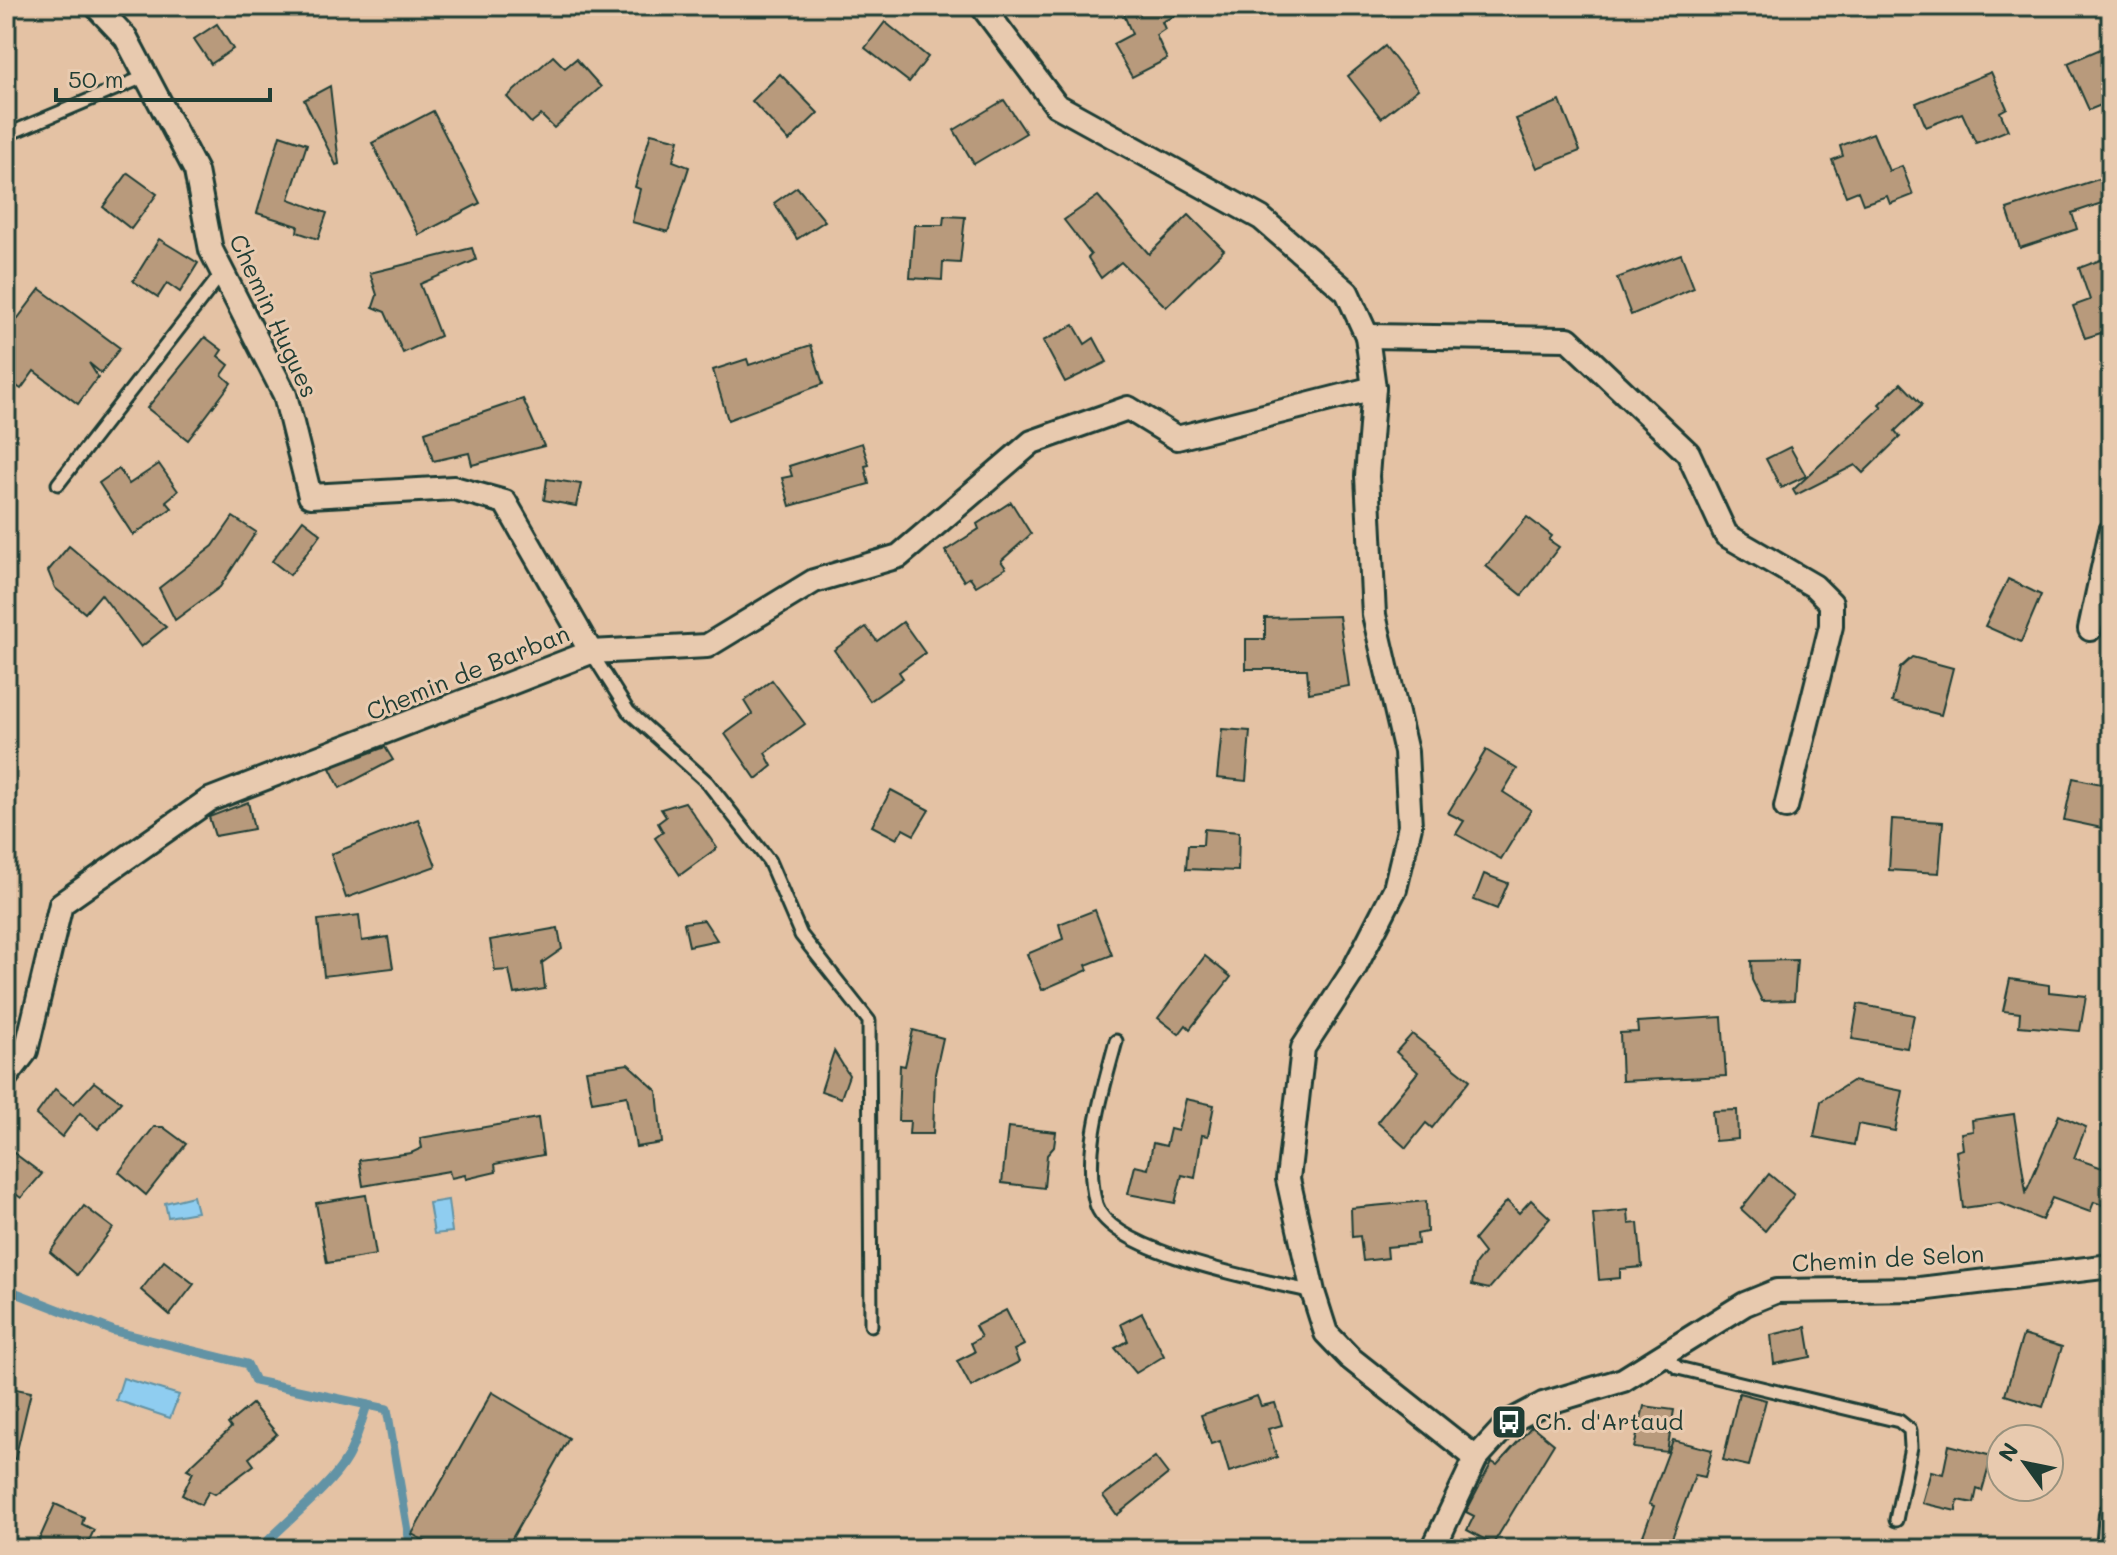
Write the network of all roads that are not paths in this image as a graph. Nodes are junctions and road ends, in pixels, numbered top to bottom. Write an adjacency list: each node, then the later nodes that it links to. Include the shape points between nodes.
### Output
1 (96, 6): 3 (street, Chemin Hugues, via 126,38)
2 (982, 6): 6 (street, via 1056,105 1261,218 1347,292)
3 (146, 76): 4 (lane); 5 (street, Chemin Hugues, via 196,171 211,250)
4 (6, 135)
5 (222, 273): 8 (lane); 11 (street, Chemin Hugues, via 285,395 310,496 454,488 505,502)
6 (1367, 336): 7 (street); 12 (street, via 1568,339 1688,453 1726,535 1814,586 1831,603 1831,626)
7 (1374, 388): 11 (street, Chemin de Barban, via 1177,438 1128,408 1032,442 899,556 814,581 707,646); 16 (street, via 1367,476 1374,615 1406,752 1410,826 1395,889 1353,971 1303,1048 1288,1179)
8 (58, 484)
9 (2111, 531): 10 (street)
10 (2090, 629)
11 (591, 652): 14 (street, Chemin de Barban, via 209,800 61,904 26,1051); 17 (lane, via 628,711 707,782 769,861 801,935 869,1021)
12 (1786, 807)
13 (1116, 1041): 16 (lane, via 1094,1147 1096,1207 1114,1228 1158,1252)
14 (6, 1077)
15 (2111, 1266): 18 (street, Chemin de Selon, via 1920,1289 1777,1291 1745,1304)
16 (1313, 1292): 19 (street, via 1326,1333 1350,1358)
17 (871, 1325)
18 (1664, 1356): 19 (street, Chemin de Selon, via 1623,1380 1543,1404 1509,1422); 21 (lane, via 1678,1368 1899,1421 1910,1430 1911,1447)
19 (1476, 1458): 22 (street, Chemin de Selon)
20 (2111, 1514): 23 (street)
21 (1896, 1520)
22 (1433, 1549)
23 (2108, 1549)

